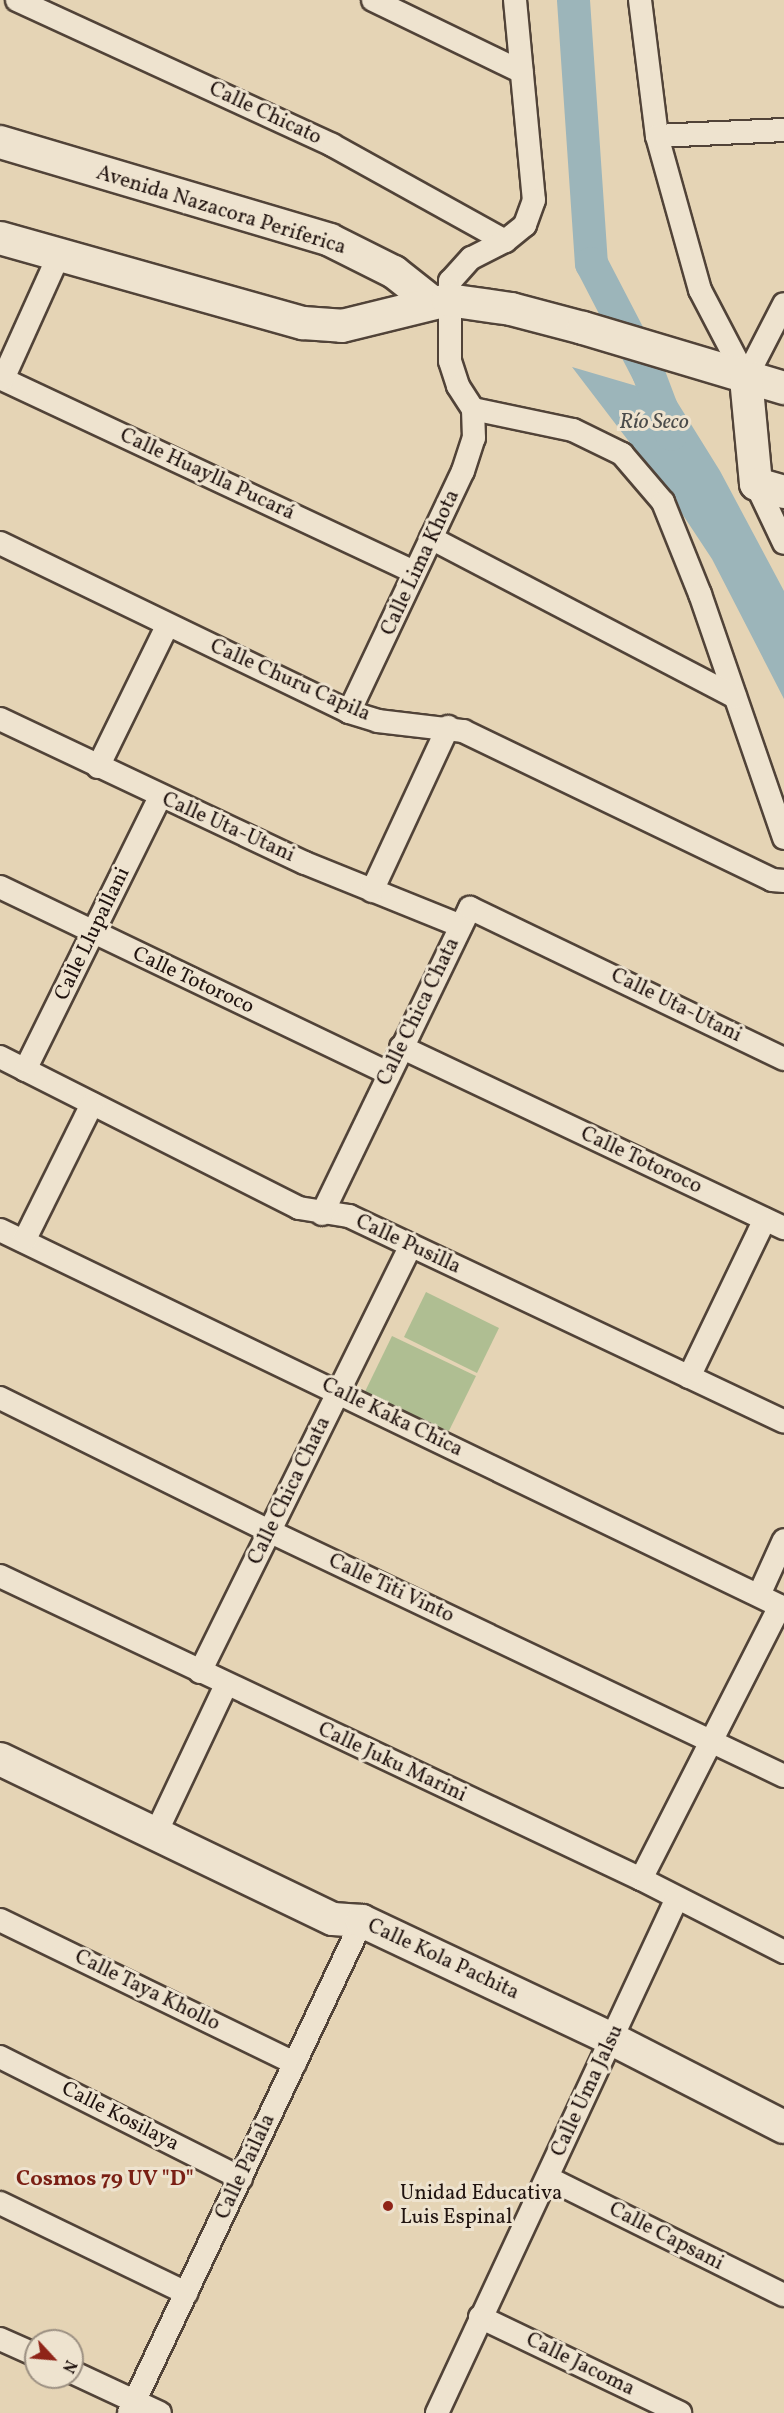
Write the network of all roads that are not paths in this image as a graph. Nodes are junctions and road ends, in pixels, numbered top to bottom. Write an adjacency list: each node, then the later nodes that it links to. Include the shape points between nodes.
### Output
1 (17, 0): 10 (street, Calle Chicato, via 332,145)
2 (373, 0): 5 (street)
3 (515, 0): 5 (street)
4 (639, 0): 7 (street)
5 (522, 72): 10 (street, via 534,200 525,225)
6 (784, 130): 7 (street)
7 (657, 136): 14 (street, via 700,290)
8 (0, 142): 12 (street, Avenida Nazacora Periferica, via 330,240 394,272)
9 (0, 238): 11 (street)
10 (505, 241): 12 (street, via 471,258 450,281)
11 (58, 257): 12 (street, via 303,323 342,326); 15 (street)
12 (440, 301): 14 (street, via 511,309); 17 (street, via 450,361 458,387)
13 (784, 304): 14 (street)
14 (746, 378): 16 (street); 18 (street)
15 (1, 379): 22 (street, Calle Huaylla Pucará)
16 (784, 388)
17 (473, 409): 19 (street, Calle Lima Khota, via 474,438 464,471); 24 (street, via 573,430 622,454 642,475 663,502 678,534)
18 (770, 488): 21 (street)
19 (431, 538): 22 (street, Calle Lima Khota); 24 (street)
20 (0, 543): 23 (street, Calle Churu Capila)
21 (784, 543)
22 (414, 572): 25 (street, Calle Lima Khota)
23 (167, 626): 25 (street, Calle Churu Capila); 28 (street)
24 (735, 697): 30 (street)
25 (349, 712): 27 (street, Calle Churu Capila, via 378,721)
26 (0, 719): 28 (street, Calle Uta-Utani)
27 (448, 727): 31 (street, Calle Churu Capila, via 481,739 772,880); 33 (street)
28 (98, 767): 29 (street, Calle Uta-Utani)
29 (160, 797): 33 (street, Calle Uta-Utani); 35 (street, Calle Llupallani)
30 (784, 838)
31 (784, 881)
32 (0, 887): 35 (street, Calle Totoroco)
33 (372, 891): 34 (street, Calle Uta-Utani)
34 (465, 917): 36 (street, Calle Chica Chata); 38 (street, Calle Uta-Utani)
35 (94, 934): 39 (street, Calle Llupallani); 40 (street, Calle Totoroco)
36 (401, 1047): 40 (street, Calle Chica Chata); 43 (street, Calle Totoroco)
37 (0, 1057): 39 (street, Calle Pusilla)
38 (784, 1059)
39 (26, 1070): 41 (street, Calle Pusilla)
40 (388, 1073): 42 (street, Calle Chica Chata)
41 (92, 1104): 42 (street, Calle Pusilla, via 299,1208); 45 (street)
42 (322, 1214): 46 (street, Calle Pusilla, via 349,1216)
43 (774, 1223): 47 (street)
44 (0, 1230): 45 (street, Calle Kaka Chica)
45 (24, 1241): 48 (street, Calle Kaka Chica)
46 (411, 1245): 47 (street, Calle Pusilla); 48 (street, Calle Chica Chata)
47 (689, 1377): 50 (street, Calle Pusilla)
48 (337, 1392): 51 (street, Calle Chica Chata); 54 (street, Calle Kaka Chica)
49 (0, 1398): 51 (street, Calle Titi Vinto)
50 (784, 1422)
51 (271, 1532): 56 (street, Calle Chica Chata); 58 (street, Calle Titi Vinto)
52 (784, 1540): 54 (street)
53 (0, 1576): 56 (street, Calle Juku Marini)
54 (759, 1594): 55 (street, Calle Kaka Chica)
55 (782, 1607): 58 (street)
56 (200, 1672): 57 (street, Calle Juku Marini)
57 (226, 1685): 61 (street); 62 (street, Calle Juku Marini)
58 (712, 1740): 60 (street, Calle Titi Vinto); 62 (street)
59 (0, 1759): 61 (street, Calle Kola Pachita)
60 (784, 1776)
61 (156, 1833): 65 (street, Calle Kola Pachita, via 333,1918)
62 (640, 1879): 63 (street, Calle Juku Marini)
63 (677, 1898): 66 (street, Calle Juku Marini); 67 (street, Calle Uma Jalsu)
64 (0, 1920): 69 (street, Calle Taya Khollo)
65 (362, 1921): 67 (street, Calle Kola Pachita); 69 (street, Calle Pailala)
66 (784, 1952)
67 (612, 2039): 70 (street, Calle Kola Pachita); 72 (street, Calle Uma Jalsu)
68 (0, 2057): 71 (street, Calle Kosilaya)
69 (295, 2063): 71 (street, Calle Pailala)
70 (784, 2127)
71 (241, 2178): 74 (street, Calle Pailala)
72 (548, 2178): 75 (street, Calle Capsani); 76 (street, Calle Uma Jalsu)
73 (0, 2203): 74 (street)
74 (186, 2293): 80 (street, Calle Pailala)
75 (784, 2295)
76 (480, 2318): 82 (street, Calle Uma Jalsu); 83 (street, Calle Jacoma)
77 (0, 2338): 78 (street)
78 (24, 2349)
79 (84, 2379): 80 (street)
80 (132, 2407): 81 (street)
81 (160, 2413)
82 (437, 2413)
83 (680, 2413)

